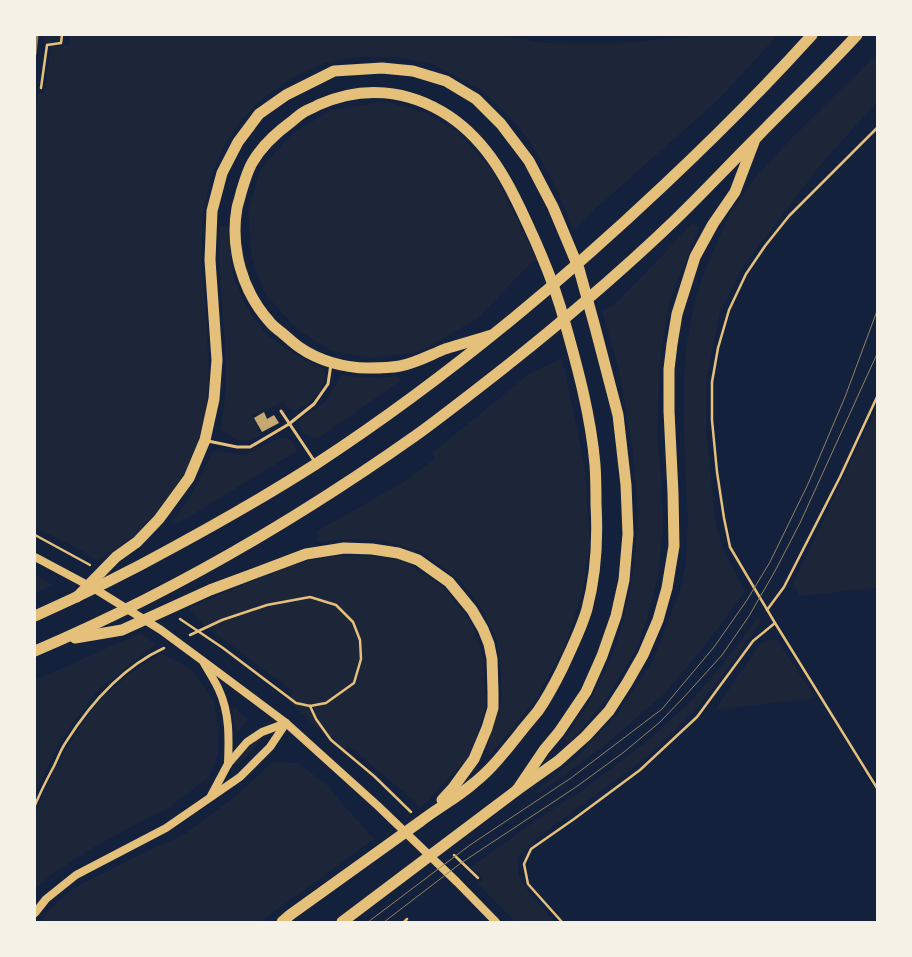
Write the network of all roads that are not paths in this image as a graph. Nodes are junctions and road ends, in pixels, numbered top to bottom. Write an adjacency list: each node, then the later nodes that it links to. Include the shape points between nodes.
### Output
1 (812, 35): 4 (highway, via 710,141 608,238)
2 (857, 35): 3 (highway)
3 (756, 138): 13 (highway, via 675,220 572,313 416,435 329,494 255,539 171,587); 18 (highway, via 735,192 695,257 677,314 669,369 674,546 667,588 658,620 643,655 609,711 558,761)
4 (492, 335): 5 (highway, via 398,367 349,367); 9 (highway, via 406,402)
5 (332, 362): 7 (lane, via 328,384 314,404); 20 (highway, via 301,348 270,322 245,284 235,237 237,208 244,183 250,166 266,144 305,111 330,100 358,93 386,93 410,97 432,105 453,118 475,138 496,163 512,190 539,250 559,299 588,416 595,464 598,532 596,559 586,611 557,679 540,708 475,783)
6 (281, 411): 7 (lane)
7 (289, 424): 8 (lane, via 250,446 237,447); 9 (lane)
8 (206, 440): 11 (highway, via 189,478 159,519 137,542 116,557); 18 (highway, via 214,399 217,360 210,260 212,210 222,173 238,142 259,114 286,95 321,77 334,71 353,69 413,71 446,81 476,99 501,124 529,161 553,207 579,269 618,415 626,484 628,534 624,580 616,616 602,656 586,692)
9 (316, 464): 11 (highway, via 207,529)
10 (35, 557): 15 (main road, via 161,630)
11 (77, 597): 12 (highway)
12 (35, 616)
13 (60, 640): 14 (highway); 20 (highway, via 122,630 210,590 306,554 344,548 372,549 398,553 418,560 449,582 472,610 483,629 492,659 493,708 487,728 474,759)
14 (35, 651)
15 (203, 660): 16 (main road); 17 (main road, via 226,709 229,727)
16 (286, 724): 17 (main road, via 262,732 247,742); 19 (main road, via 270,747 240,777); 24 (main road, via 378,806)
17 (228, 764): 19 (main road)
18 (517, 790): 23 (highway)
19 (209, 798): 21 (main road, via 166,828 76,875 46,899)
20 (430, 814): 22 (highway)
21 (35, 913)
22 (282, 922)
23 (342, 922)
24 (496, 922)

